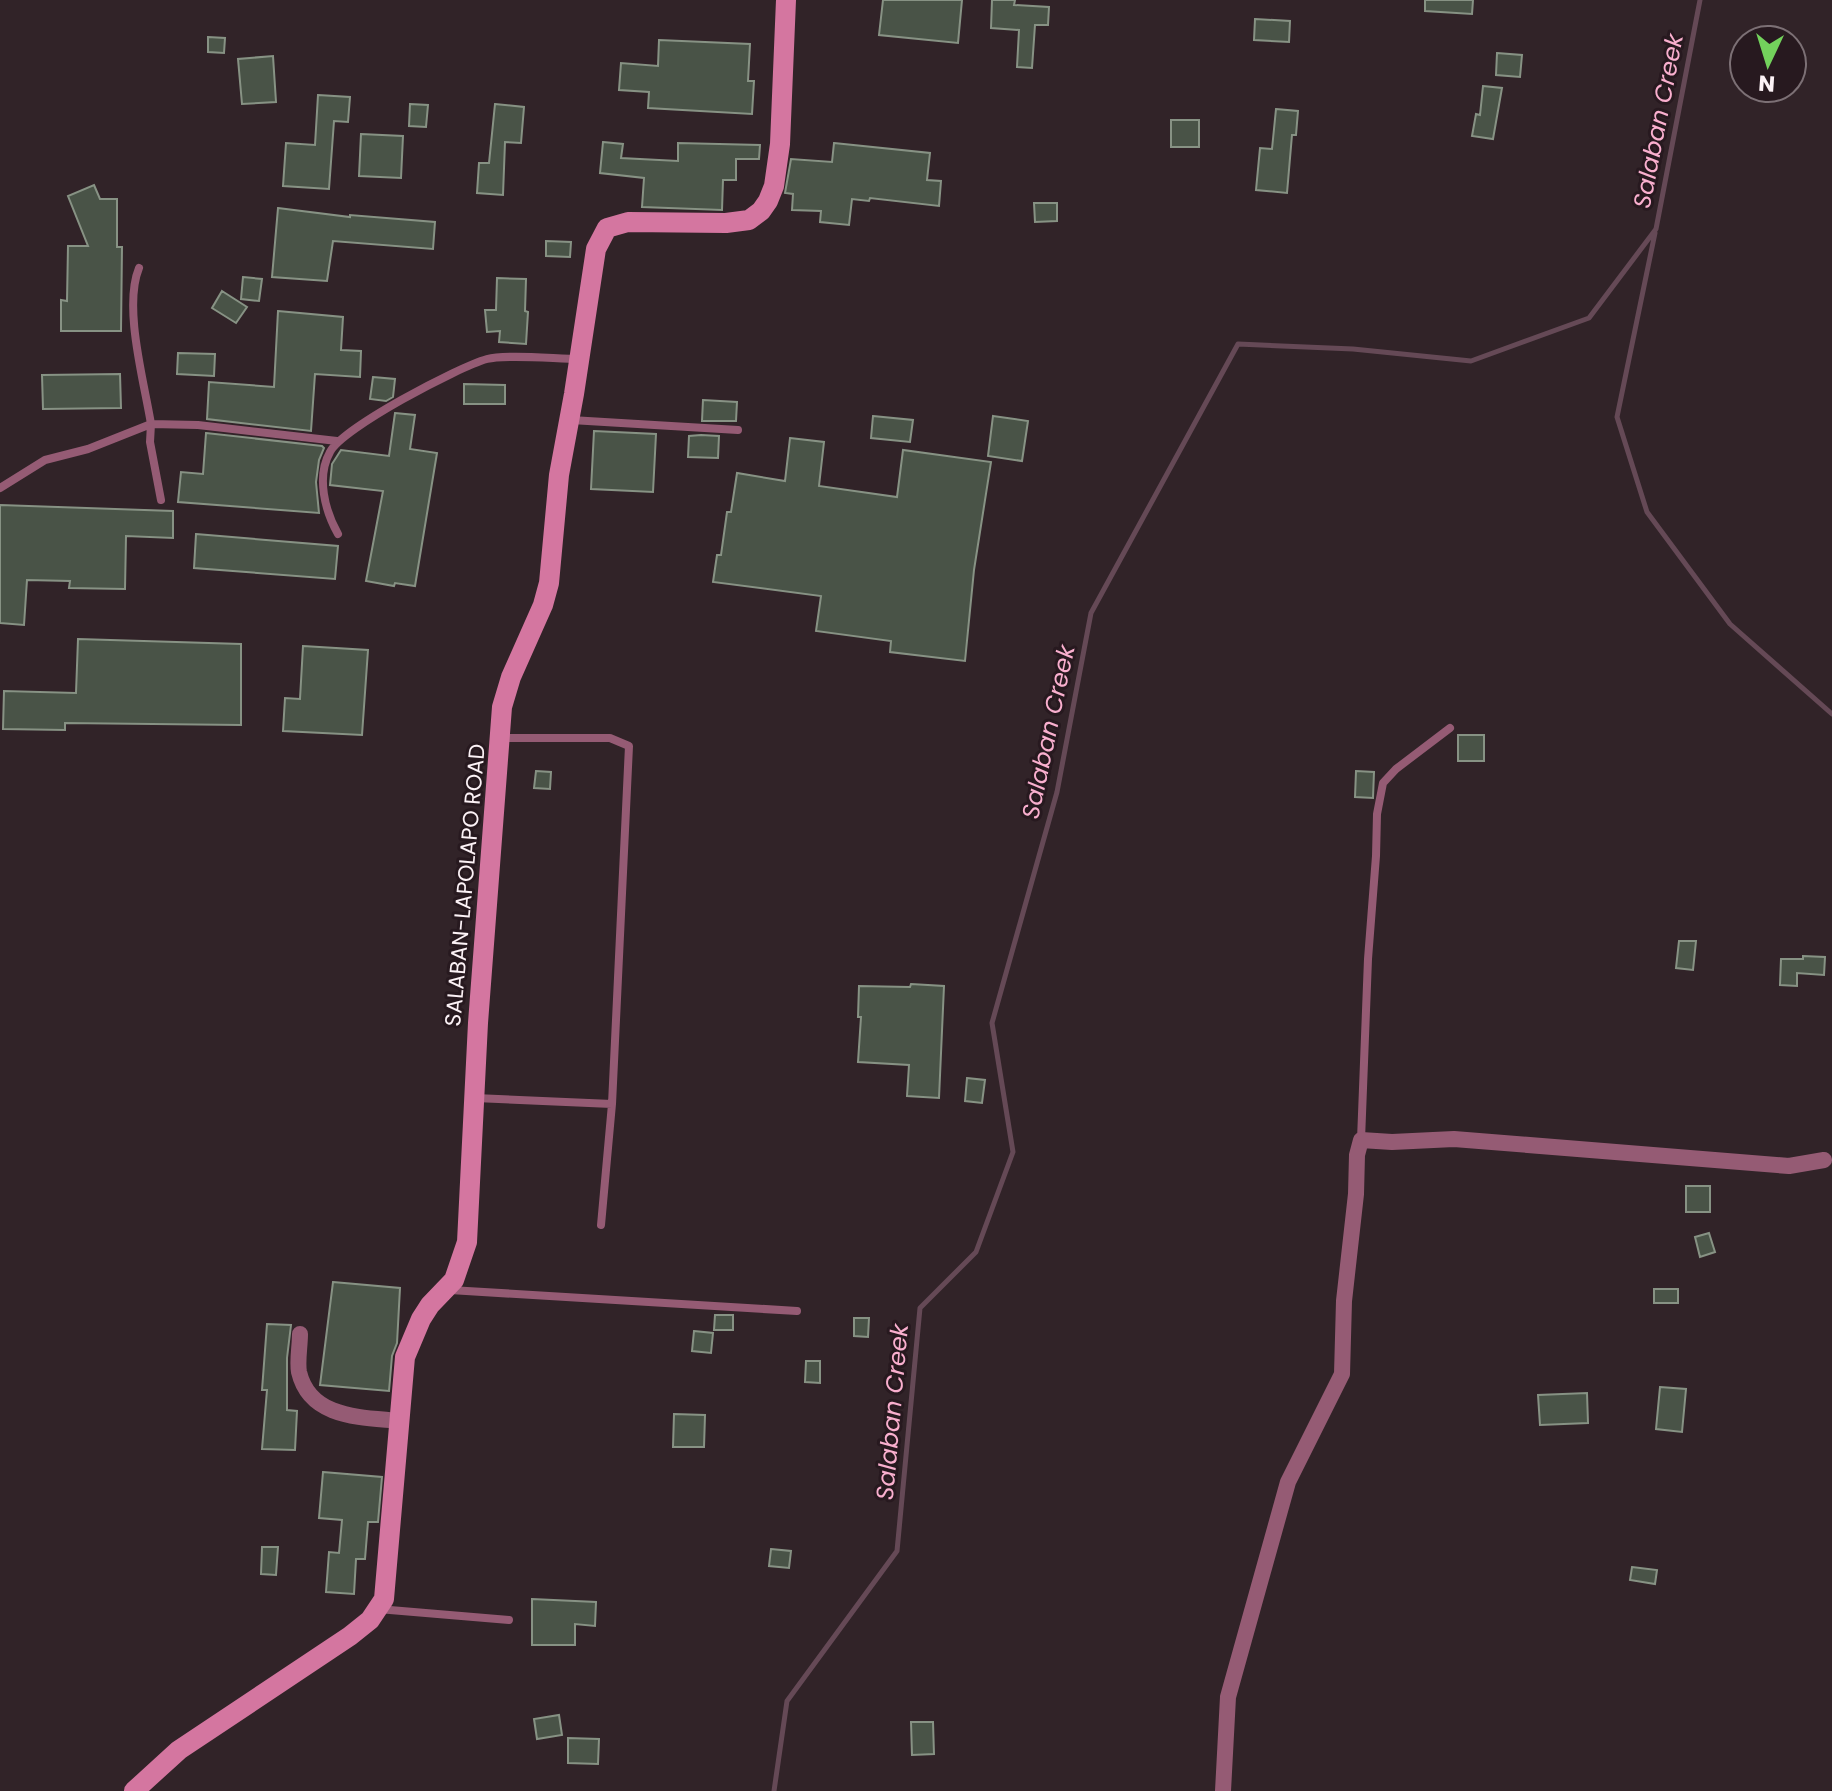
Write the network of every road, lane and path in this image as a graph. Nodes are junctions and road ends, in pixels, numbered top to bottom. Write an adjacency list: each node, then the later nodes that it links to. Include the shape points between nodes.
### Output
1 (786, 0): 3 (street, SALABAN-LAPOLAPO ROAD, via 780,144 768,201 749,220 628,222 607,228 596,249)
2 (139, 268): 5 (lane, via 132,283 132,308)
3 (580, 359): 4 (street, SALABAN-LAPOLAPO ROAD); 7 (lane, via 490,358 444,377)
4 (570, 420): 6 (lane); 12 (street, SALABAN-LAPOLAPO ROAD, via 549,583 511,677 502,707)
5 (151, 424): 7 (lane); 8 (lane, via 45,460); 9 (lane)
6 (738, 430)
7 (337, 441): 10 (lane, via 326,461 324,504)
8 (0, 488)
9 (161, 500)
10 (338, 534)
11 (1450, 728): 15 (lane, via 1383,783 1368,959)
12 (501, 738): 13 (street, SALABAN-LAPOLAPO ROAD); 14 (lane, via 610,738 629,746)
13 (474, 1098): 14 (lane); 18 (street, SALABAN-LAPOLAPO ROAD, via 467,1242)
14 (612, 1104): 17 (lane)
15 (1361, 1140): 16 (street, via 1454,1139 1789,1166); 25 (street, via 1342,1374 1288,1482 1228,1697)
16 (1824, 1160)
17 (601, 1225)
18 (446, 1290): 19 (lane); 21 (street, SALABAN-LAPOLAPO ROAD, via 430,1305 405,1357)
19 (797, 1311)
20 (300, 1334): 21 (street, via 299,1373 321,1406 334,1413)
21 (400, 1421): 22 (street, SALABAN-LAPOLAPO ROAD, via 384,1599)
22 (377, 1609): 23 (lane); 24 (street, via 350,1636 179,1750)
23 (509, 1620)
24 (134, 1791)
25 (1223, 1791)

